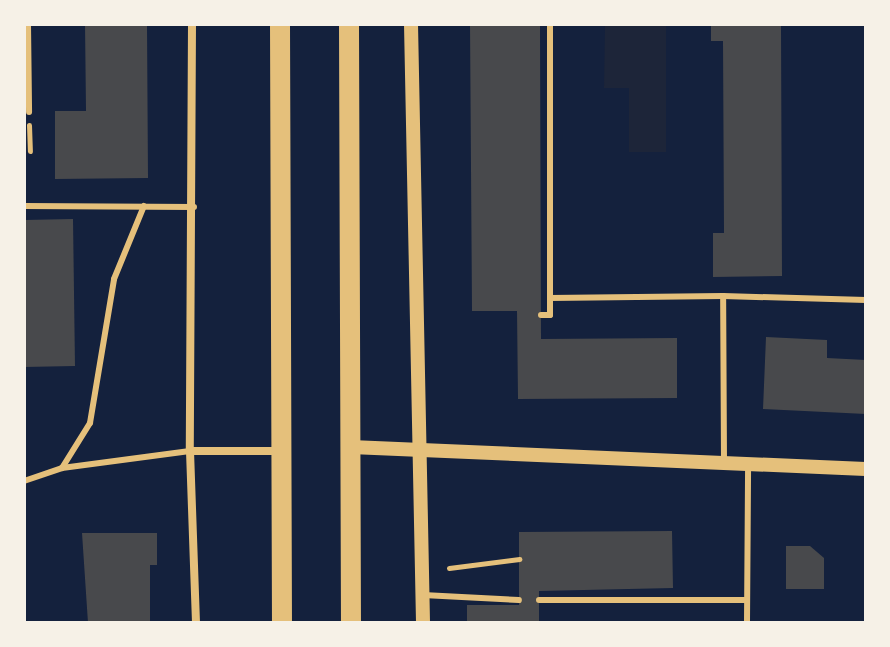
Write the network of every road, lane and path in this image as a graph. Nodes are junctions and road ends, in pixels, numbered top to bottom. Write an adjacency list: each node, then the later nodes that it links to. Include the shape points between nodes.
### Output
1 (28, 24): 7 (lane)
2 (192, 24): 11 (street)
3 (280, 24): 19 (main road)
4 (349, 24): 16 (main road)
5 (411, 24): 17 (street)
6 (550, 24): 13 (lane)
7 (26, 72): 8 (lane)
8 (29, 112)
9 (24, 206): 10 (lane)
10 (144, 206): 11 (lane); 22 (lane, via 114,279 90,423)
11 (194, 207): 18 (street)
12 (723, 296): 13 (lane); 14 (lane); 20 (lane)
13 (550, 298): 15 (lane, via 550,315)
14 (866, 300)
15 (541, 315)
16 (351, 447): 17 (street); 33 (main road)
17 (421, 448): 20 (street); 27 (street)
18 (190, 451): 19 (street); 22 (lane); 31 (street)
19 (280, 451): 32 (main road)
20 (724, 462): 21 (street)
21 (748, 463): 23 (street); 30 (lane)
22 (62, 468): 24 (lane)
23 (866, 469)
24 (24, 481)
25 (519, 559): 26 (path)
26 (449, 568)
27 (423, 595): 28 (lane); 34 (street)
28 (519, 600)
29 (539, 600): 30 (lane)
30 (747, 600): 35 (lane)
31 (196, 623)
32 (282, 623)
33 (351, 623)
34 (423, 623)
35 (747, 623)

